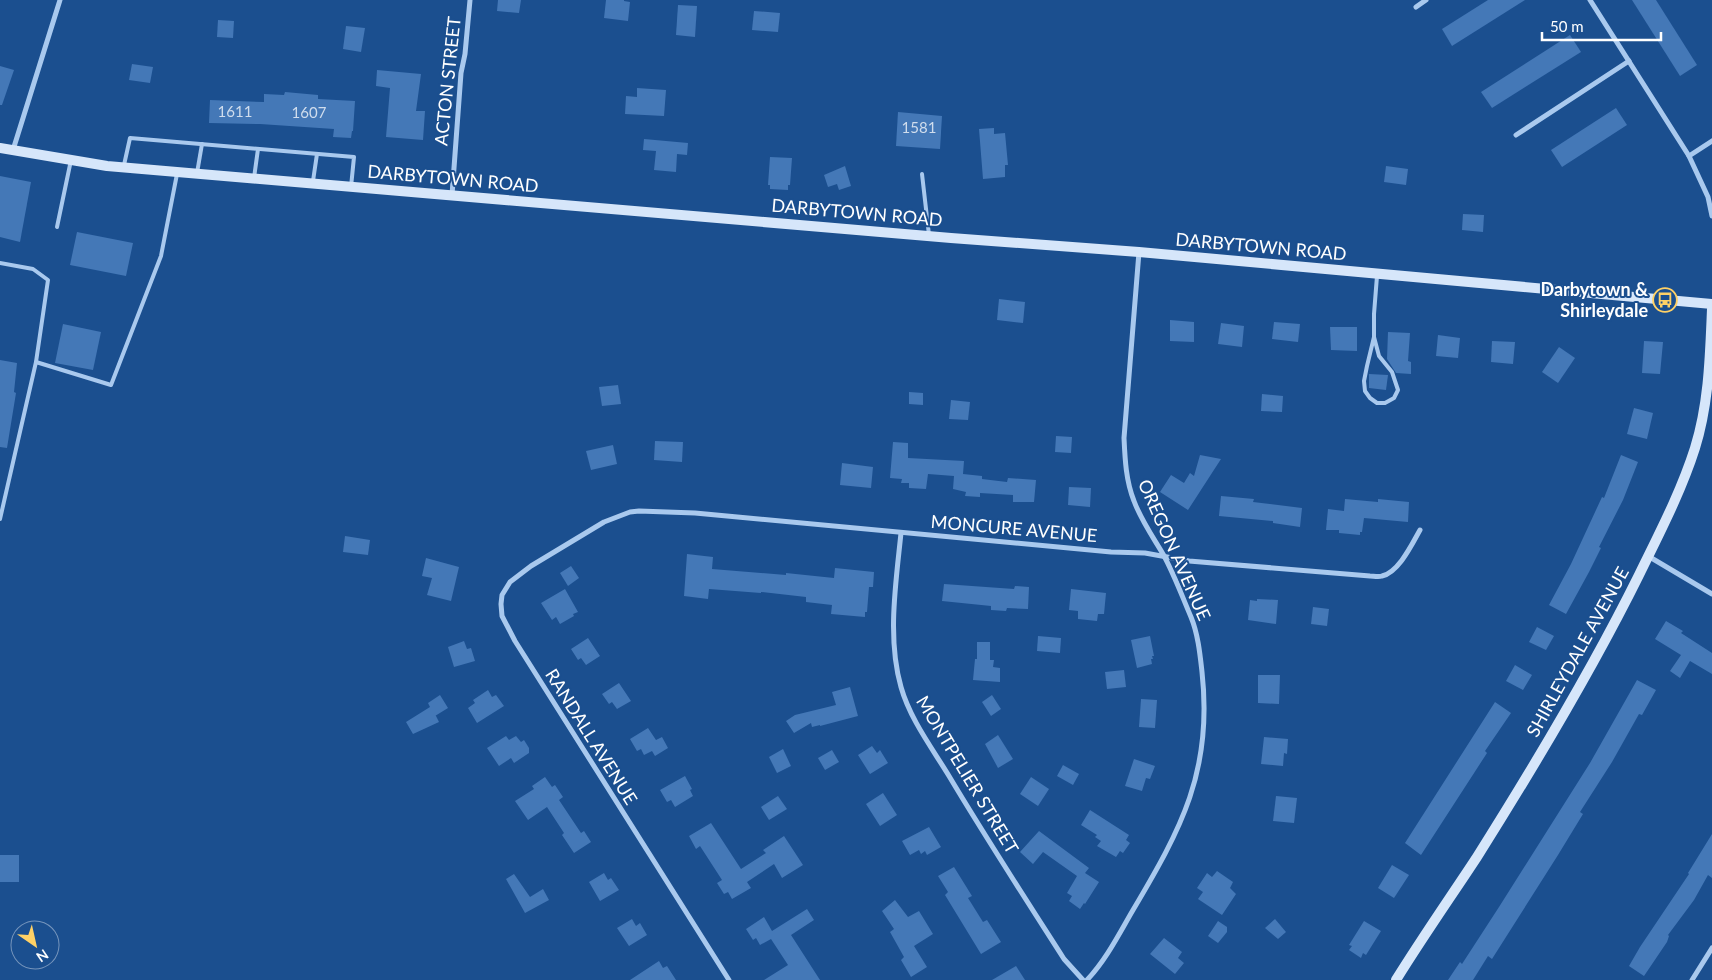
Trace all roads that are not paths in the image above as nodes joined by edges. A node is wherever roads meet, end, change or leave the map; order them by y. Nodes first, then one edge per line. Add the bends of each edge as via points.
1 (60, 0) edge
2 (470, 0) edge
3 (1426, 0) edge
4 (1590, 0) edge
5 (1416, 7) dead end
6 (1629, 61) junction
7 (1516, 135) dead end
8 (1712, 142) edge
9 (202, 144) junction
10 (0, 148) edge
11 (258, 149) junction
12 (12, 151) junction
13 (317, 154) junction
14 (1689, 156) junction
15 (71, 160) junction
16 (124, 167) junction
17 (177, 172) junction
18 (197, 173) junction
19 (922, 174) dead end
20 (254, 178) junction
21 (312, 183) junction
22 (351, 187) junction
23 (452, 195) junction
24 (1712, 216) edge
25 (57, 227) dead end
26 (930, 236) junction
27 (1139, 252) junction
28 (0, 263) edge
29 (1378, 274) junction
30 (1712, 304) edge
31 (1712, 309) edge
32 (1374, 337) junction
33 (36, 362) junction
34 (0, 518) edge
35 (1420, 530) dead end
36 (587, 531) joint
37 (901, 532) junction
38 (1164, 556) junction
39 (1648, 556) junction
40 (1712, 594) edge
41 (1712, 948) edge
42 (729, 980) edge
43 (1083, 980) edge
44 (1087, 980) edge
45 (1396, 980) edge
46 (1692, 980) edge

1 - 12 street
2 - 23 street, ACTON STREET
3 - 5 street
4 - 6 street
6 - 7 street
6 - 14 street
8 - 14 street
9 - 11 lane
9 - 16 lane via 130,138
9 - 18 lane
10 - 12 main road, DARBYTOWN ROAD
11 - 13 lane
11 - 20 lane
12 - 15 main road, DARBYTOWN ROAD
13 - 21 lane
13 - 22 lane via 354,157
14 - 24 street via 1708,197
15 - 16 main road, DARBYTOWN ROAD
15 - 25 lane
16 - 17 main road, DARBYTOWN ROAD
17 - 18 main road, DARBYTOWN ROAD
17 - 33 lane via 161,256 112,385
18 - 20 main road, DARBYTOWN ROAD
19 - 26 lane
20 - 21 main road, DARBYTOWN ROAD
21 - 22 main road, DARBYTOWN ROAD
22 - 23 main road, DARBYTOWN ROAD
23 - 26 main road, DARBYTOWN ROAD
26 - 27 main road, DARBYTOWN ROAD
27 - 29 main road, DARBYTOWN ROAD
27 - 38 street, OREGON AVENUE via 1124,428 1125,463 1134,500
28 - 33 lane via 33,269 48,280
29 - 30 main road, DARBYTOWN ROAD
29 - 32 lane
31 - 39 main road, SHIRLEYDALE AVENUE via 1706,398 1696,447 1682,486
32 - 32 lane via 1366,366 1365,391 1377,403 1385,403 1394,398 1398,390
33 - 34 lane
35 - 38 street, MONCURE AVENUE via 1393,570 1382,576 1199,562
36 - 37 street, MONCURE AVENUE via 639,511
36 - 42 street, RANDALL AVENUE via 510,582 502,595 502,616 566,725
37 - 38 street, MONCURE AVENUE
37 - 43 street, MONTPELIER STREET via 894,626 896,664 909,710 1064,959
38 - 44 street, OREGON AVENUE via 1192,619 1201,662 1204,731 1198,770 1177,833 1104,958
39 - 40 street
39 - 45 main road, SHIRLEYDALE AVENUE via 1568,708
41 - 46 street

